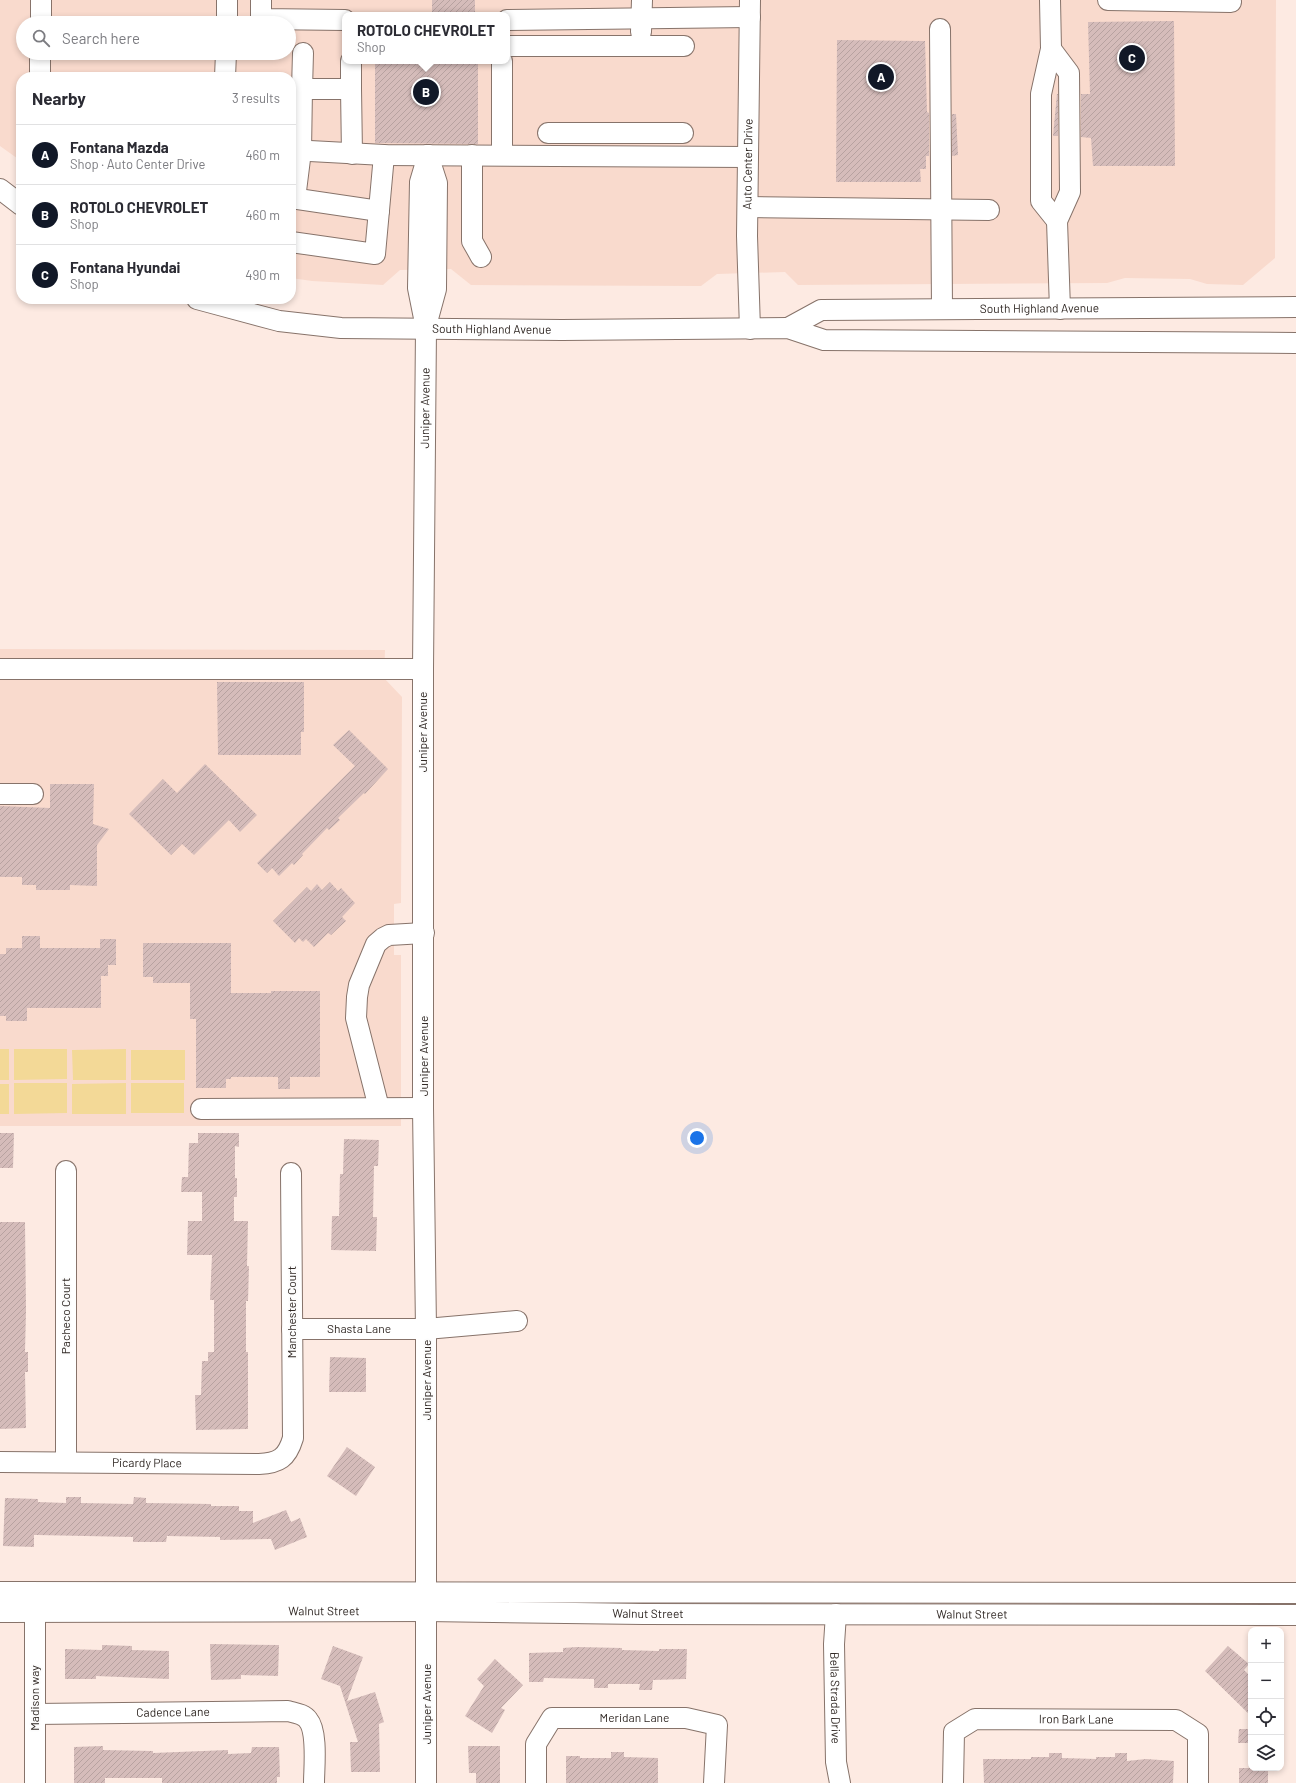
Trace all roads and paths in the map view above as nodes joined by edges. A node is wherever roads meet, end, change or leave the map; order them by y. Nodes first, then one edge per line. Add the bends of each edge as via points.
1 (41, 0) edge
2 (227, 0) edge
3 (261, 0) edge
4 (1050, 0) edge
5 (1108, 0) edge
6 (1231, 2) dead end
7 (642, 9) edge
8 (750, 9) edge
9 (41, 16) edge
10 (227, 16) edge
11 (261, 16) edge
12 (296, 19) edge
13 (342, 20) edge
14 (510, 20) edge
15 (940, 29) dead end
16 (510, 46) edge
17 (640, 46) junction
18 (684, 46) dead end
19 (1051, 49) junction
20 (303, 53) dead end
21 (40, 60) edge
22 (226, 60) edge
23 (351, 64) edge
24 (502, 64) edge
25 (40, 72) edge
26 (226, 72) edge
27 (297, 89) edge
28 (351, 89) junction
29 (548, 133) dead end
30 (683, 133) dead end
31 (597, 134) junction
32 (296, 151) edge
33 (352, 154) junction
34 (428, 155) junction
35 (384, 156) junction
36 (472, 156) junction
37 (502, 156) junction
38 (597, 156) junction
39 (748, 156) junction
40 (0, 189) edge
41 (296, 198) edge
42 (16, 201) edge
43 (748, 208) junction
44 (942, 210) junction
45 (989, 210) dead end
46 (379, 211) junction
47 (1056, 221) junction
48 (296, 243) edge
49 (481, 257) dead end
50 (216, 304) edge
51 (1060, 308) junction
52 (1296, 308) edge
53 (942, 309) junction
54 (426, 328) junction
55 (788, 328) junction
56 (750, 329) junction
57 (1296, 343) edge
58 (0, 669) edge
59 (423, 669) junction
60 (0, 794) edge
61 (33, 794) dead end
62 (424, 933) junction
63 (370, 1108) junction
64 (423, 1108) junction
65 (200, 1109) dead end
66 (66, 1171) dead end
67 (291, 1173) dead end
68 (517, 1320) dead end
69 (292, 1329) junction
70 (426, 1329) junction
71 (289, 1450) joint
72 (0, 1462) edge
73 (66, 1462) junction
74 (0, 1592) edge
75 (1296, 1592) edge
76 (427, 1601) junction
77 (0, 1612) edge
78 (35, 1612) junction
79 (836, 1614) junction
80 (1296, 1615) edge
81 (35, 1714) junction
82 (35, 1783) edge
83 (314, 1783) edge
84 (426, 1783) edge
85 (536, 1783) edge
86 (714, 1783) edge
87 (840, 1783) edge
88 (953, 1783) edge
89 (1198, 1783) edge

1 - 9 street
2 - 10 street
3 - 11 street
4 - 19 street
5 - 6 street
7 - 8 street
7 - 14 street
7 - 17 street
8 - 39 street, Auto Center Drive
12 - 13 street
15 - 44 street
16 - 17 street
17 - 18 street
19 - 47 street via 1041,94 1041,201
19 - 47 street via 1068,73 1070,192
20 - 27 street
21 - 25 street
22 - 26 street
23 - 28 street
24 - 37 street
27 - 28 street
27 - 32 street
28 - 33 street
29 - 31 street
30 - 31 street
31 - 38 street
32 - 33 street
33 - 35 street
34 - 35 street
34 - 36 street
34 - 54 street, Juniper Avenue via 420,182 418,288
35 - 46 street
36 - 37 street
36 - 49 street via 472,241
37 - 38 street
38 - 39 street
39 - 43 street, Auto Center Drive
40 - 42 street
41 - 46 street
43 - 44 street
43 - 56 street, Auto Center Drive
44 - 45 street
44 - 53 street
46 - 48 street via 375,254
47 - 51 street
50 - 54 street, South Highland Avenue via 279,321 341,328
51 - 52 street, South Highland Avenue
51 - 53 street, South Highland Avenue
53 - 55 street, South Highland Avenue via 821,310
54 - 56 street, South Highland Avenue
54 - 59 street, Juniper Avenue
55 - 56 street, South Highland Avenue
55 - 57 street, South Highland Avenue via 824,340
58 - 59 street
59 - 62 street, Juniper Avenue
60 - 61 street
62 - 63 street via 389,935 383,938 376,944 360,985 356,1018
62 - 64 street, Juniper Avenue
63 - 64 street
63 - 65 street
64 - 70 street, Juniper Avenue
66 - 73 street, Pacheco Court
67 - 69 street, Manchester Court
68 - 70 street, Shasta Lane
69 - 70 street, Shasta Lane
69 - 71 street, Manchester Court via 293,1438
70 - 76 street, Juniper Avenue
71 - 73 street, Picardy Place via 281,1459 270,1463
72 - 73 street, Picardy Place
74 - 76 street, Walnut Street
75 - 76 street, Walnut Street
76 - 78 street, Walnut Street
76 - 79 street, Walnut Street via 643,1614
76 - 84 street, Juniper Avenue
77 - 78 street, Walnut Street
78 - 81 street, Madison way
79 - 80 street, Walnut Street
79 - 87 street, Bella Strada Drive via 836,1762
81 - 82 street, Madison way
81 - 83 street, Cadence Lane via 288,1711 299,1713 308,1720 313,1732
85 - 86 street, Meridan Lane via 536,1744 552,1718 686,1718 717,1725
88 - 89 street, Iron Bark Lane via 954,1732 975,1719 1176,1720 1198,1734

